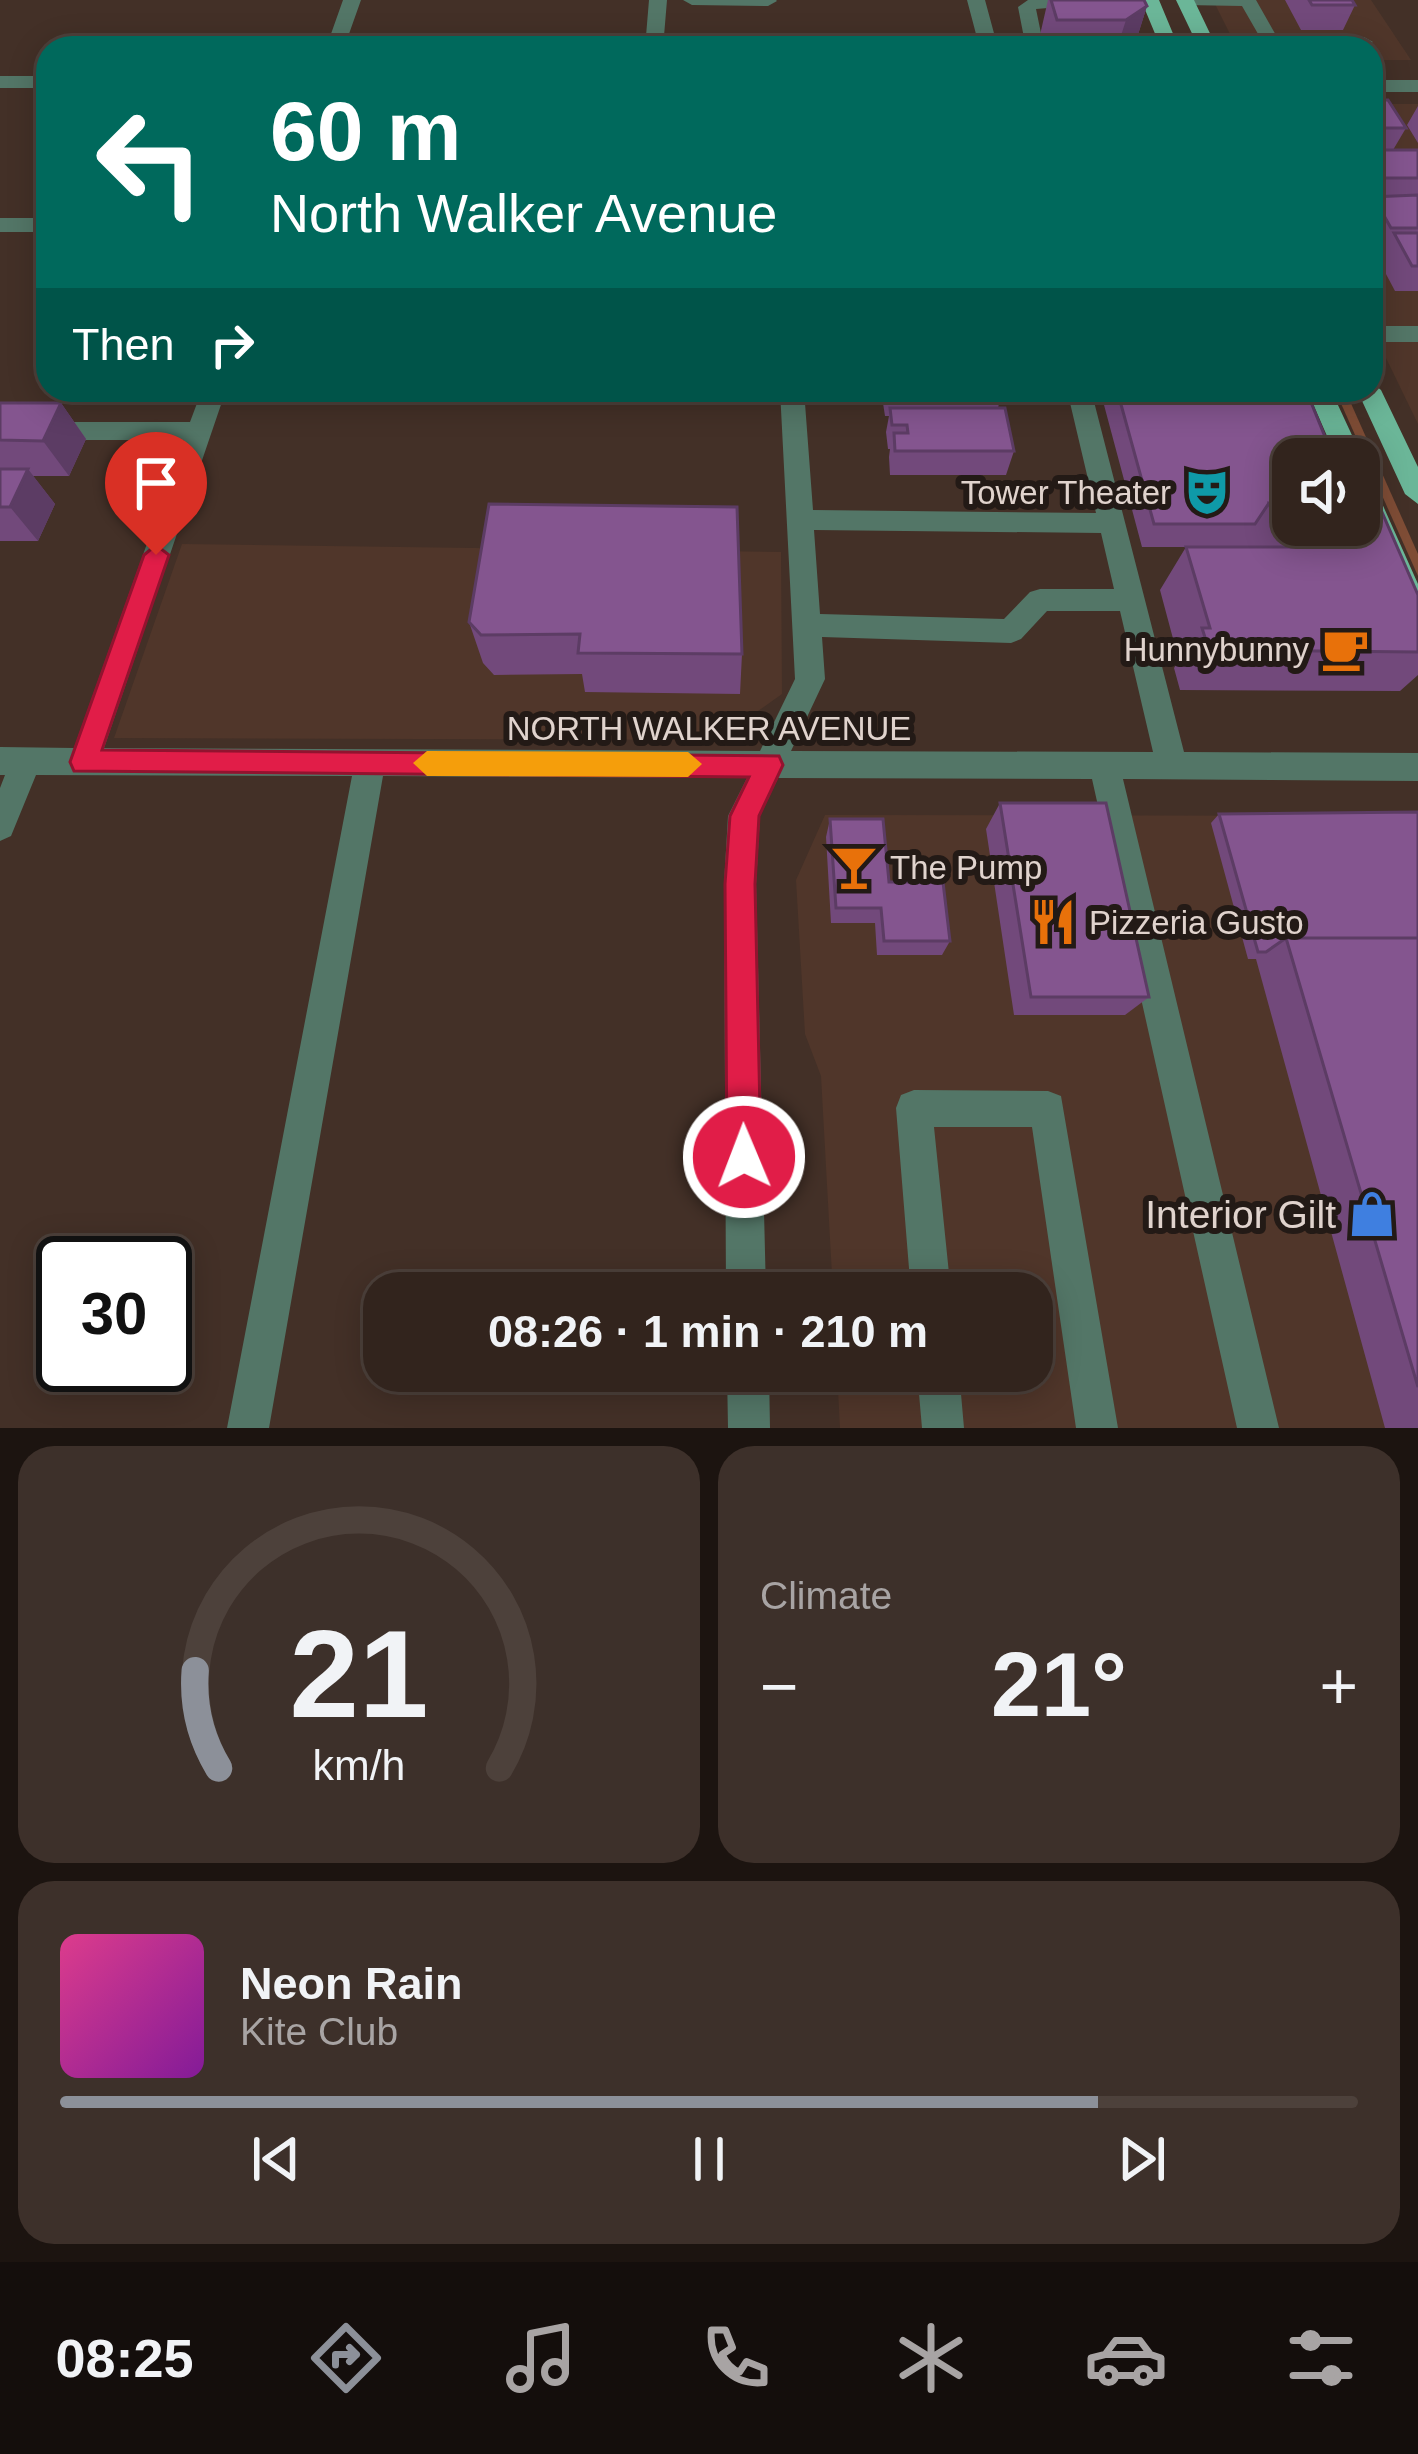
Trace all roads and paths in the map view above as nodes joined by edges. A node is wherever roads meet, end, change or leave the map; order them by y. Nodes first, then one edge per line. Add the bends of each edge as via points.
1 (352, 0) edge
2 (658, 0) edge
3 (692, 0) edge
4 (768, 0) edge
5 (976, 0) edge
6 (1150, 0) edge
7 (1185, 0) edge
8 (1107, 1) edge
9 (1129, 1) edge
10 (1347, 15) edge
11 (339, 36) edge
12 (655, 36) edge
13 (771, 36) edge
14 (986, 36) edge
15 (1033, 36) edge
16 (1165, 36) edge
17 (1202, 36) edge
18 (1267, 36) edge
19 (1360, 36) edge
20 (1383, 81) edge
21 (0, 82) edge
22 (36, 82) edge
23 (1418, 86) edge
24 (0, 224) edge
25 (36, 225) edge
26 (1383, 334) edge
27 (1418, 334) edge
28 (210, 402) edge
29 (794, 402) edge
30 (1082, 402) edge
31 (1324, 402) edge
32 (1375, 402) edge
33 (0, 431) edge
34 (200, 431) junction
35 (1340, 438) edge
36 (1418, 494) edge
37 (800, 520) junction
38 (1112, 523) junction
39 (1380, 529) edge
40 (1131, 599) junction
41 (1418, 615) edge
42 (807, 625) junction
43 (13, 762) edge
44 (84, 762) junction
45 (370, 763) junction
46 (769, 765) junction
47 (1104, 766) junction
48 (1172, 766) junction
49 (1418, 767) edge
50 (0, 826) edge
51 (746, 1272) edge
52 (929, 1272) edge
53 (748, 1392) edge
54 (940, 1392) edge
55 (248, 1428) edge
56 (748, 1428) edge
57 (943, 1428) edge
58 (1097, 1428) edge
59 (1258, 1428) edge

1 - 11 street
2 - 12 street
3 - 4 street
4 - 13 street
5 - 14 street
6 - 9 street
6 - 16 main road
7 - 17 main road
7 - 18 street via 1248,1
8 - 15 street via 1033,3
10 - 19 street
20 - 23 street
21 - 22 street
24 - 25 street
26 - 27 street
28 - 34 street
29 - 37 street
30 - 38 street
31 - 35 main road
32 - 36 main road
33 - 34 street
34 - 44 street
37 - 38 street
37 - 42 street
38 - 40 street
39 - 41 main road
40 - 42 street via 1040,599 1011,631
40 - 48 street
42 - 46 street via 810,679
43 - 44 street, NORTH WALKER AVENUE
43 - 50 street
44 - 45 street, NORTH WALKER AVENUE
45 - 46 street, NORTH WALKER AVENUE
45 - 55 street
46 - 47 street, NORTH WALKER AVENUE
46 - 51 street via 744,816 740,884
47 - 48 street, NORTH WALKER AVENUE
47 - 59 street
48 - 49 street, NORTH WALKER AVENUE
52 - 58 street via 914,1108 1048,1109
53 - 56 street
54 - 57 street

